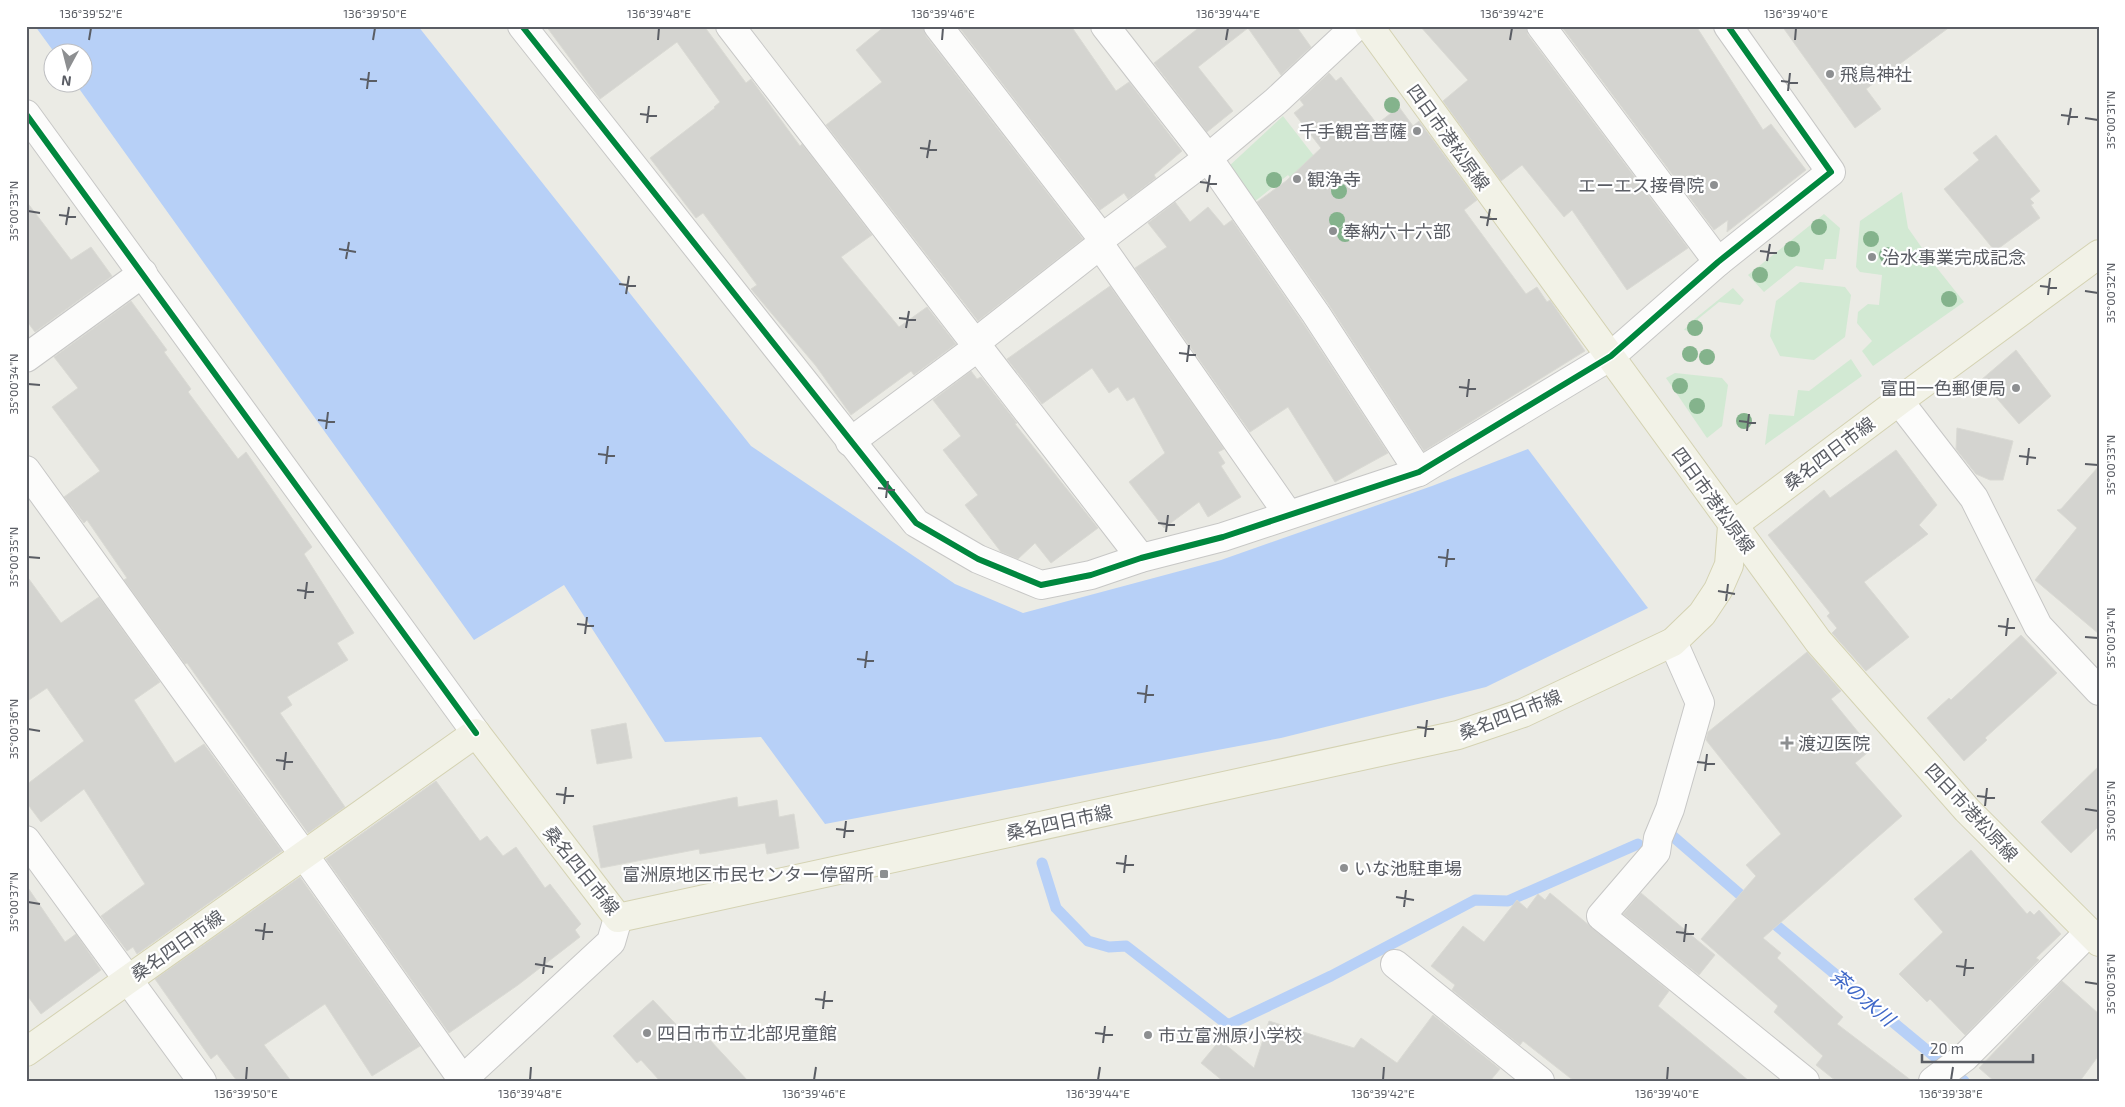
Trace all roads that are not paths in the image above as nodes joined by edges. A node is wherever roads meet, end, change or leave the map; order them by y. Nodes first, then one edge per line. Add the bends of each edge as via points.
1 (522, 26) edge
2 (730, 26) edge
3 (938, 26) edge
4 (1105, 26) edge
5 (1353, 26) edge
6 (1369, 26) edge
7 (1541, 26) edge
8 (1728, 26) edge
9 (26, 114) edge
10 (1208, 158) junction
11 (1101, 242) junction
12 (2099, 254) edge
13 (1718, 262) junction
14 (143, 273) junction
15 (977, 345) junction
16 (26, 358) edge
17 (1614, 361) junction
18 (1899, 401) junction
19 (850, 442) junction
20 (26, 470) edge
21 (1419, 472) junction
22 (1288, 514) junction
23 (1725, 517) junction
24 (1141, 558) junction
25 (1673, 642) junction
26 (2099, 691) edge
27 (476, 734) junction
28 (26, 840) edge
29 (304, 855) junction
30 (618, 918) junction
31 (2094, 937) edge
32 (1395, 964) dead end
33 (128, 979) junction
34 (26, 1052) edge
35 (461, 1080) edge
36 (1934, 1080) edge
37 (202, 1081) edge
38 (1540, 1081) edge
39 (1805, 1081) edge

1 - 19 street
2 - 15 street
3 - 11 street
4 - 10 street
5 - 10 street via 1276,101
6 - 17 main road, 四日市港松原線
7 - 13 street
8 - 13 street via 1831,172
9 - 14 street
10 - 11 street
10 - 21 street via 1316,314
11 - 15 street
11 - 22 street
12 - 18 main road, 桑名四日市線
13 - 17 street
14 - 16 street
14 - 27 street
15 - 19 street
15 - 24 street
17 - 21 street
17 - 23 main road, 四日市港松原線
18 - 23 main road, 桑名四日市線
18 - 26 street via 1974,498 2038,626
19 - 24 street via 916,523 978,559 1032,581 1041,584 1092,575
20 - 29 street
21 - 22 street
22 - 24 street via 1223,537
23 - 25 main road, 桑名四日市線 via 1729,565 1702,614
23 - 31 main road, 四日市港松原線 via 1818,641 1967,810
25 - 30 main road, 桑名四日市線 via 1523,713 1458,735
25 - 39 street via 1700,703 1656,852 1601,916
27 - 29 main road, 桑名四日市線
27 - 30 main road, 桑名四日市線
28 - 33 street
29 - 33 main road, 桑名四日市線
29 - 35 street
30 - 35 street via 611,942
31 - 36 street via 1965,1057
32 - 38 street
33 - 34 main road, 桑名四日市線
33 - 37 street

